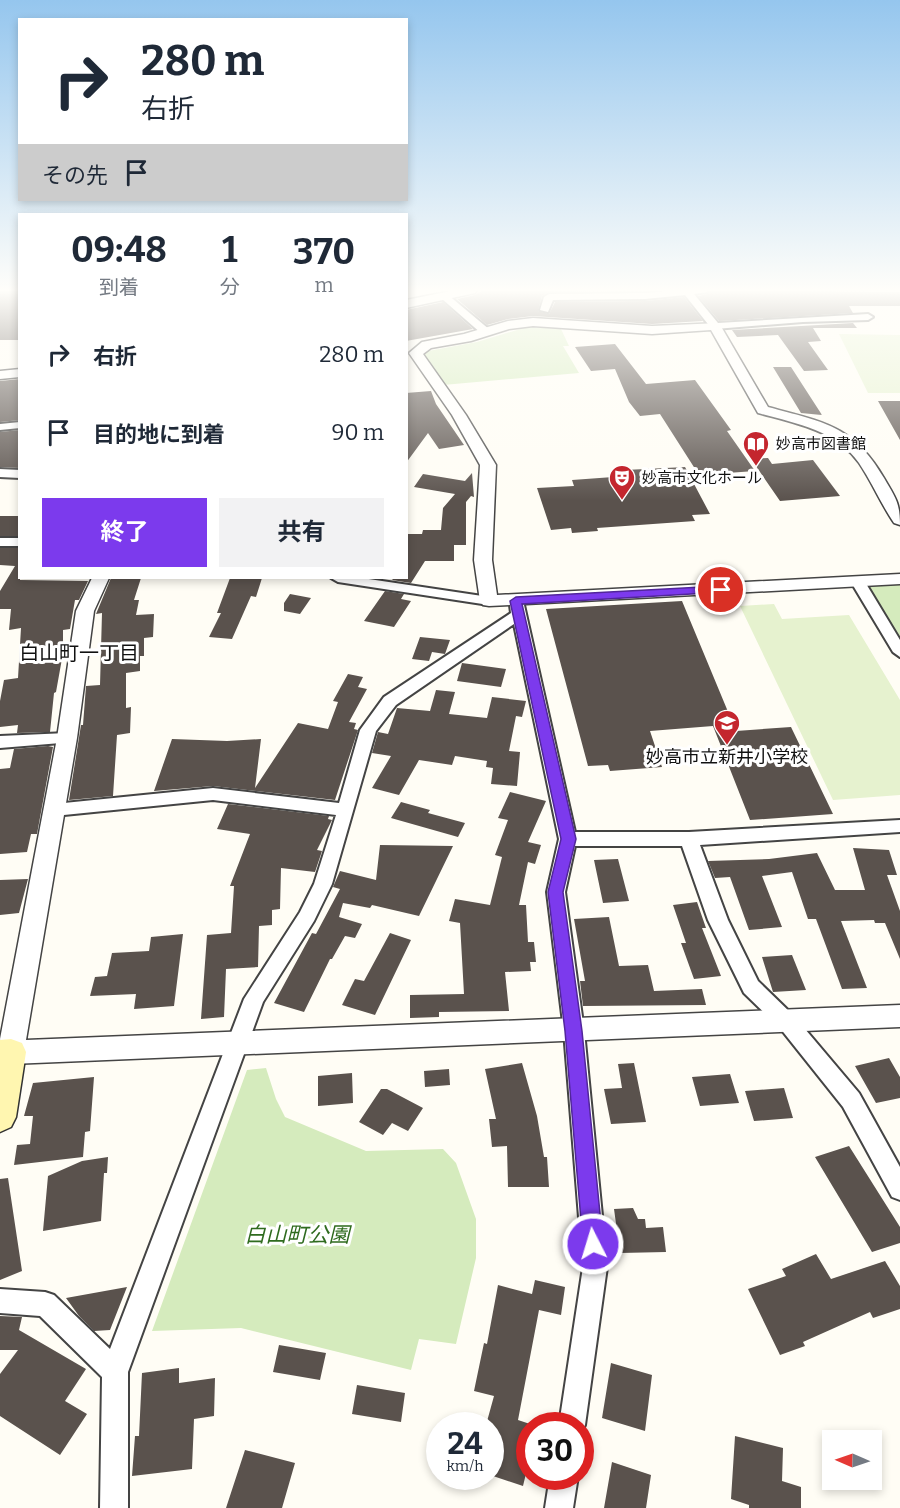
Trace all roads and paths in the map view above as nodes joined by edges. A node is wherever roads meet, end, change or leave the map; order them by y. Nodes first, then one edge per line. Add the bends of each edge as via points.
1 (420, 360) edge
2 (735, 360) edge
3 (423, 365) junction
4 (408, 368) edge
5 (18, 373) edge
6 (0, 375) edge
7 (18, 425) edge
8 (0, 427) edge
9 (0, 473) edge
10 (18, 474) edge
11 (900, 520) edge
12 (0, 542) edge
13 (18, 542) edge
14 (100, 579) edge
15 (346, 579) edge
16 (900, 579) edge
17 (858, 582) junction
18 (489, 601) junction
19 (517, 608) junction
20 (900, 652) edge
21 (67, 738) junction
22 (0, 742) edge
23 (54, 810) junction
24 (346, 810) junction
25 (900, 826) edge
26 (568, 839) junction
27 (689, 839) junction
28 (900, 1016) edge
29 (787, 1022) junction
30 (574, 1031) junction
31 (237, 1041) junction
32 (6, 1052) edge
33 (0, 1117) edge
34 (900, 1189) edge
35 (0, 1301) edge
36 (116, 1372) junction
37 (574, 1412) edge
38 (562, 1490) edge
39 (114, 1508) edge
40 (559, 1508) edge

1 - 3 street
2 - 11 street via 763,410 820,427 857,450
3 - 4 street
3 - 18 street via 488,465 483,560
5 - 6 street
7 - 8 street
9 - 10 street
12 - 13 street
14 - 21 street via 85,611
15 - 18 street
16 - 17 street
17 - 19 street
17 - 20 street
18 - 19 street
19 - 24 street via 390,701 368,730
19 - 26 street
21 - 22 street
21 - 23 street
23 - 24 street via 213,794
23 - 32 street
24 - 31 street via 323,884 308,916 254,999
25 - 27 street
26 - 27 street
26 - 30 street via 556,892
27 - 29 street via 718,920 751,987
28 - 29 street
29 - 30 street
29 - 34 street via 851,1100
30 - 31 street
30 - 37 street via 595,1267
31 - 32 street
31 - 36 street
32 - 33 main road
35 - 36 street via 45,1304
36 - 39 street
38 - 40 street

